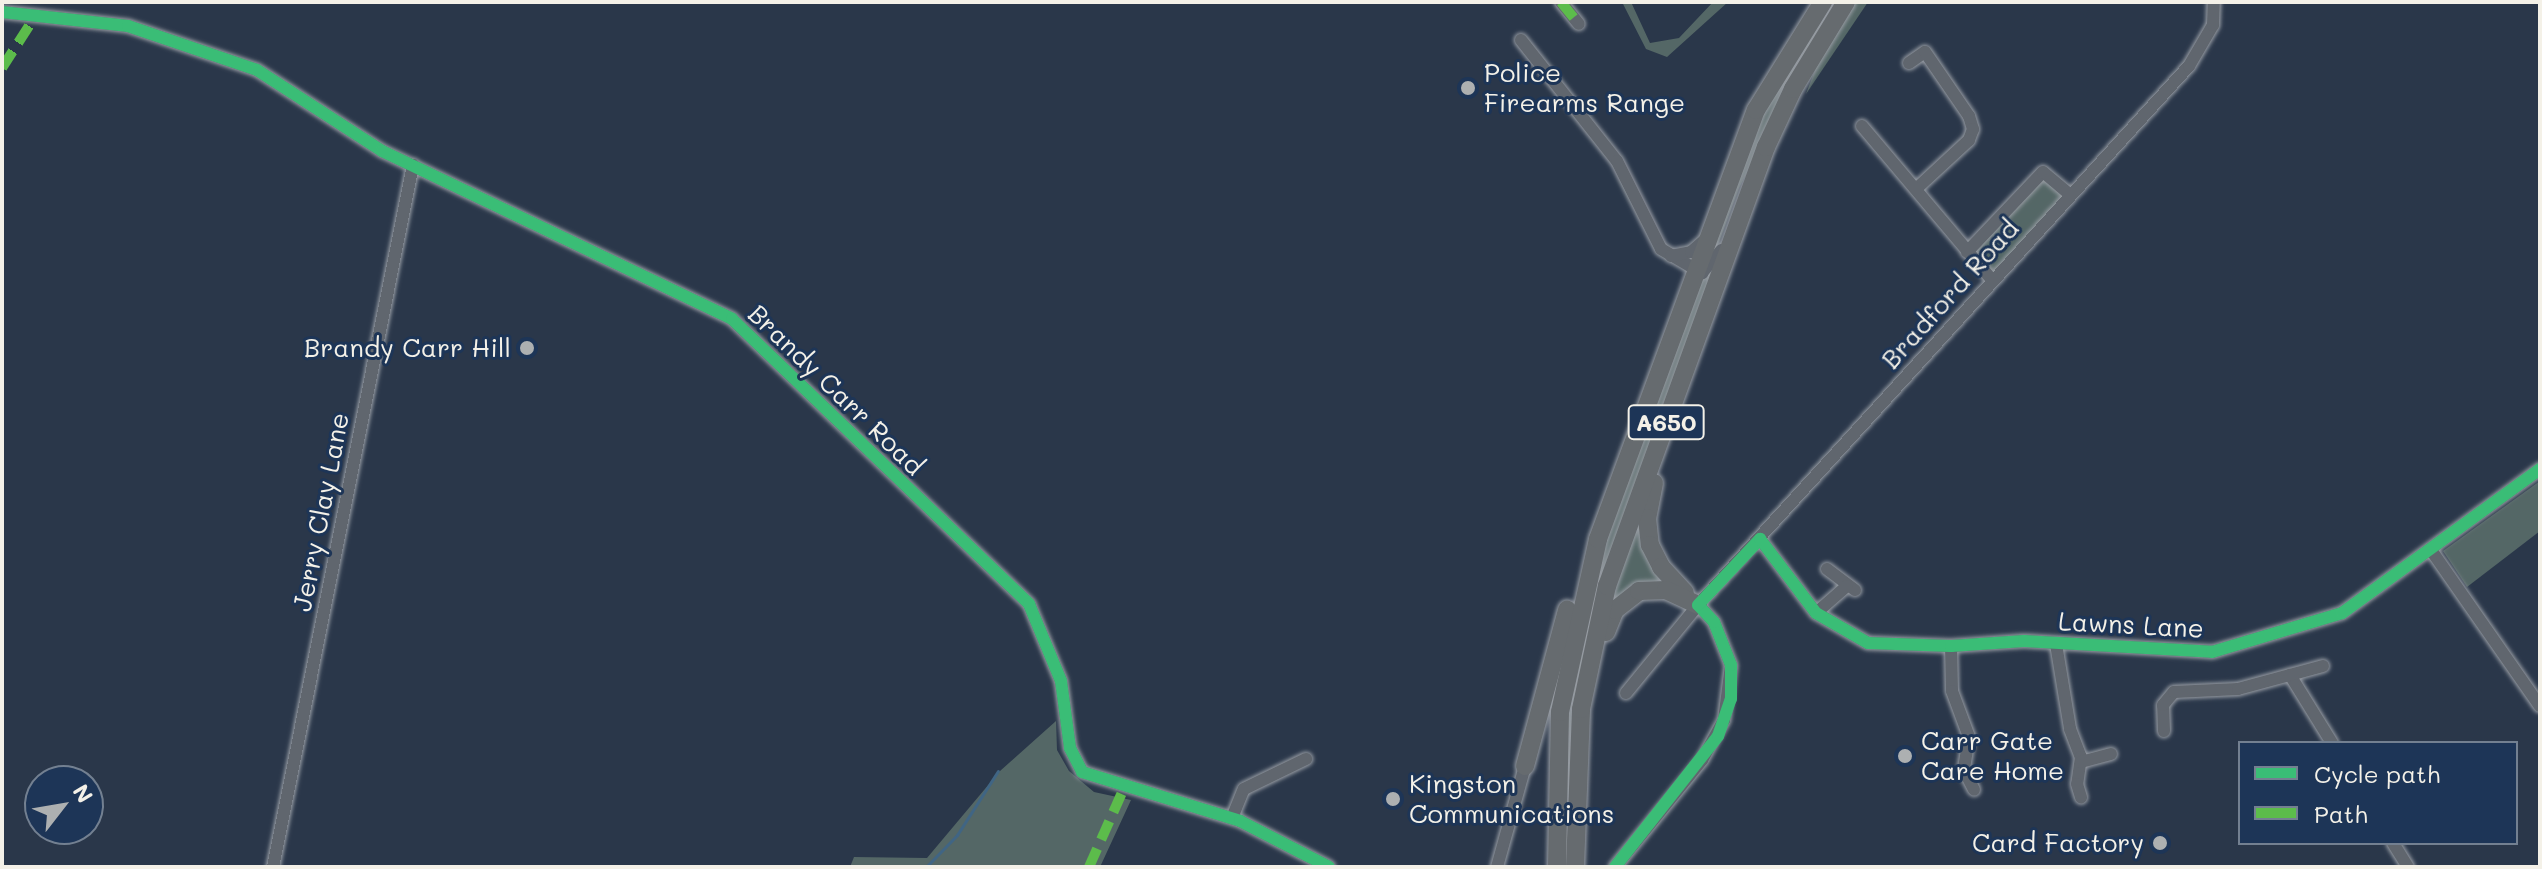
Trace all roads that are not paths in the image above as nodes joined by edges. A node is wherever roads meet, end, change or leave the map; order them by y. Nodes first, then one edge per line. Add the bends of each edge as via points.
1 (1561, 2) edge
2 (1823, 2) edge
3 (1846, 2) edge
4 (2214, 2) edge
5 (2, 12) edge
6 (1579, 24) dead end
7 (1521, 40) dead end
8 (1909, 63) dead end
9 (1862, 126) dead end
10 (413, 165) junction
11 (1753, 182) junction
12 (1916, 189) junction
13 (2069, 194) junction
14 (1707, 239) junction
15 (1967, 252) junction
16 (1671, 256) junction
17 (1695, 270) junction
18 (1992, 280) junction
19 (1662, 433) junction
20 (2540, 469) edge
21 (1598, 539) junction
22 (1760, 539) junction
23 (2431, 550) junction
24 (1827, 569) dead end
25 (1698, 605) junction
26 (1816, 613) junction
27 (2056, 644) junction
28 (1951, 646) junction
29 (2323, 666) dead end
30 (2290, 675) junction
31 (1626, 693) dead end
32 (2540, 706) edge
33 (2164, 731) dead end
34 (2331, 741) edge
35 (2111, 754) dead end
36 (1306, 759) dead end
37 (2081, 762) junction
38 (1525, 766) joint
39 (1974, 790) dead end
40 (2081, 797) dead end
41 (1232, 818) junction
42 (1573, 836) junction
43 (2394, 845) edge
44 (273, 867) edge
45 (1329, 867) edge
46 (1497, 867) edge
47 (1557, 867) edge
48 (1575, 867) edge
49 (1615, 867) edge
50 (2408, 867) edge

1 - 6 street
2 - 14 highway, A650 via 1756,110
3 - 11 highway, A650 via 1793,89
4 - 13 street, Bradford Road via 2213,25 2189,66
5 - 10 street, Brandy Carr Road via 128,26 243,64
7 - 16 street via 1617,161 1656,244
8 - 12 street via 1925,52 1973,129 1969,140
9 - 12 street
10 - 41 street, Brandy Carr Road via 732,319 1029,604 1061,681 1070,748 1082,772
10 - 44 street, Jerry Clay Lane
11 - 17 street via 1737,204 1718,256 1702,273
11 - 19 highway, A650
12 - 15 street
13 - 15 street via 2043,172
13 - 18 street, Bradford Road
14 - 16 street via 1691,252
14 - 17 highway, A650
15 - 18 street
16 - 17 street
17 - 21 highway, A650
18 - 22 street, Bradford Road
19 - 25 highway via 1648,533 1661,567
19 - 42 highway, A650 via 1620,546 1595,635 1581,709
20 - 23 street, Lawns Lane
21 - 38 highway via 1573,589
21 - 47 highway, A650 via 1560,712
22 - 25 street, Bradford Road
22 - 26 street, Lawns Lane
23 - 27 street, Lawns Lane via 2342,613 2212,652
23 - 32 street
24 - 26 street via 1851,588
25 - 31 street, Bradford Road
25 - 42 highway via 1666,590 1648,589 1622,602 1610,619 1594,682
25 - 49 street via 1714,622 1731,665 1724,720 1702,760
26 - 28 street, Lawns Lane via 1847,636 1868,643
27 - 28 street, Lawns Lane via 1996,640
27 - 37 street
28 - 39 street via 1953,700 1969,737 1959,771
29 - 30 street
30 - 33 street via 2238,689 2174,692 2163,705
30 - 34 street
35 - 37 street
36 - 41 street via 1244,789
37 - 40 street
38 - 46 street
41 - 45 street, Brandy Carr Road
42 - 48 highway, A650
43 - 50 street

